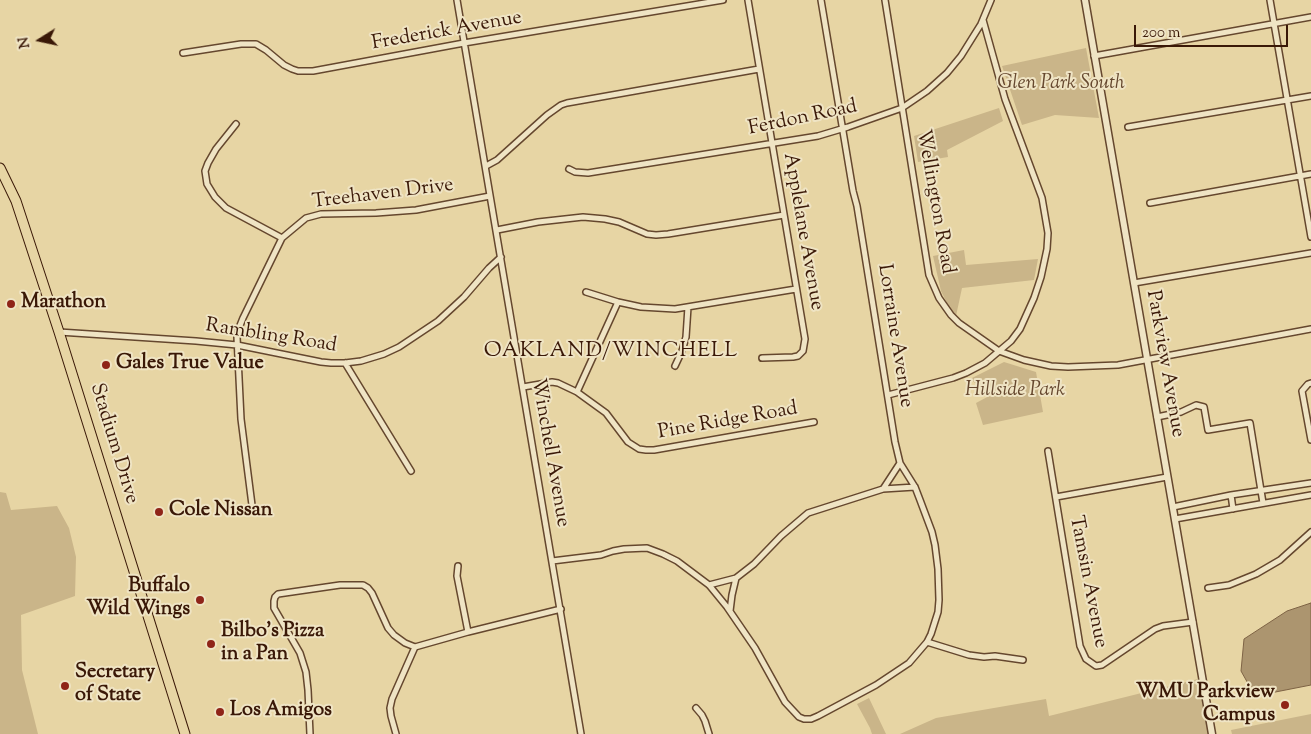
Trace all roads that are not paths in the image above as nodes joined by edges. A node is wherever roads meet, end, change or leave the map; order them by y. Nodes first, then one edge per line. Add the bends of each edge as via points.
1 (457, 0) edge
2 (723, 0) edge
3 (748, 0) edge
4 (821, 0) edge
5 (884, 0) edge
6 (991, 0) edge
7 (1085, 0) edge
8 (1270, 0) edge
9 (1311, 17) edge
10 (983, 20) junction
11 (1274, 24) junction
12 (464, 43) junction
13 (183, 53) dead end
14 (1094, 56) junction
15 (759, 69) junction
16 (1311, 96) edge
17 (1287, 101) junction
18 (902, 108) junction
19 (236, 124) dead end
20 (1128, 127) dead end
21 (843, 129) junction
22 (772, 143) junction
23 (486, 166) junction
24 (0, 168) edge
25 (569, 169) dead end
26 (1311, 174) edge
27 (1300, 176) junction
28 (490, 196) junction
29 (1150, 202) dead end
30 (784, 215) junction
31 (496, 230) junction
32 (1311, 237) edge
33 (282, 238) junction
34 (1311, 253) edge
35 (501, 257) junction
36 (1134, 283) junction
37 (796, 289) junction
38 (586, 292) dead end
39 (618, 302) junction
40 (688, 307) junction
41 (1311, 329) edge
42 (59, 332) junction
43 (237, 345) junction
44 (1000, 351) junction
45 (762, 358) dead end
46 (1146, 360) junction
47 (345, 363) junction
48 (675, 366) dead end
49 (1311, 383) edge
50 (523, 387) junction
51 (577, 392) junction
52 (888, 395) junction
53 (1157, 418) junction
54 (814, 422) dead end
55 (1311, 440) edge
56 (1048, 451) dead end
57 (900, 463) junction
58 (411, 471) dead end
59 (1167, 477) junction
60 (1311, 483) edge
61 (915, 488) junction
62 (883, 489) junction
63 (1261, 490) junction
64 (1231, 495) junction
65 (1311, 495) edge
66 (1056, 497) junction
67 (1263, 503) junction
68 (252, 505) dead end
69 (1173, 506) junction
70 (1233, 509) junction
71 (1175, 519) junction
72 (1311, 532) edge
73 (552, 560) junction
74 (458, 566) dead end
75 (736, 578) junction
76 (709, 585) junction
77 (1208, 588) dead end
78 (561, 609) junction
79 (730, 611) junction
80 (1193, 622) junction
81 (468, 632) junction
82 (927, 642) junction
83 (415, 646) junction
84 (1023, 660) dead end
85 (696, 708) dead end
86 (185, 734) edge
87 (310, 734) edge
88 (396, 734) edge
89 (581, 734) edge
90 (709, 734) edge
91 (1212, 734) edge

1 - 12 street, Winchell Avenue
2 - 12 street, Frederick Avenue
3 - 15 street, Applelane Avenue
4 - 21 street, Lorraine Avenue
5 - 18 street, Wellington Road
6 - 10 street, Ferdon Road
7 - 14 street, Parkview Avenue
8 - 11 street
9 - 11 street
10 - 18 street, Ferdon Road via 947,73
10 - 44 street via 1005,99 1040,192 1048,233 1042,277 1034,298 1020,329
11 - 14 street
11 - 17 street
12 - 13 street, Frederick Avenue via 305,72 284,65 256,44
12 - 23 street, Winchell Avenue
14 - 36 street, Parkview Avenue
15 - 22 street, Applelane Avenue
15 - 23 street via 567,103 547,115
16 - 17 street
17 - 20 street
17 - 27 street
18 - 21 street, Ferdon Road
18 - 44 street, Wellington Road via 926,260 934,287 959,323
19 - 33 street via 208,163 206,184 226,208
21 - 22 street, Ferdon Road
21 - 52 street, Lorraine Avenue
22 - 25 street, Ferdon Road via 588,173
22 - 30 street, Applelane Avenue
23 - 28 street, Winchell Avenue
24 - 42 main road, Stadium Drive via 16,201
26 - 27 street
27 - 29 street
27 - 32 street
28 - 31 street, Winchell Avenue
28 - 33 street, Treehaven Drive via 416,210 321,214 306,218
30 - 31 street via 668,234 647,234 619,222 583,218
30 - 37 street, Applelane Avenue
31 - 35 street, Winchell Avenue
33 - 43 street, Treehaven Drive via 243,318
34 - 36 street
35 - 47 street, Rambling Road via 438,321 384,354
35 - 50 street, Winchell Avenue
36 - 46 street, Parkview Avenue
37 - 40 street
37 - 45 street, Applelane Avenue via 805,339 802,351 793,357
38 - 39 street
39 - 40 street via 665,309
39 - 51 street
40 - 48 street via 686,336
41 - 46 street, Wellington Road
42 - 43 street, Rambling Road
42 - 86 main road, Stadium Drive
43 - 47 street, Rambling Road via 321,362
43 - 68 street, Treehaven Drive via 241,419
44 - 46 street, Wellington Road via 1024,360 1060,367 1104,366
44 - 52 street via 966,373
46 - 53 street, Parkview Avenue
47 - 58 street
49 - 55 street via 1302,391
50 - 51 street, Pine Ridge Road via 552,382
50 - 73 street, Winchell Avenue
51 - 54 street, Pine Ridge Road via 606,413 628,442 646,450
52 - 57 street, Lorraine Avenue
53 - 59 street, Parkview Avenue
53 - 63 street via 1196,405 1204,407 1208,430 1250,423
56 - 66 street, Tamsin Avenue
57 - 61 street, Lorraine Avenue
57 - 62 street
59 - 66 street
59 - 69 street, Parkview Avenue
60 - 63 street
61 - 62 street
61 - 82 street, Lorraine Avenue via 932,532 938,569 938,612
62 - 75 street via 808,513
63 - 64 street
63 - 67 street
64 - 69 street
64 - 70 street
65 - 67 street
66 - 80 street, Tamsin Avenue via 1080,646 1089,662 1102,665 1148,632 1163,626
67 - 70 street
69 - 71 street, Parkview Avenue
70 - 71 street
71 - 80 street, Parkview Avenue
72 - 77 street via 1280,560 1256,574 1229,585
73 - 76 street via 647,548 677,560
73 - 78 street, Winchell Avenue
74 - 81 street
75 - 76 street
75 - 79 street
76 - 79 street
78 - 81 street
78 - 89 street, Winchell Avenue
79 - 82 street, Lorraine Avenue via 785,702 804,719 818,716 876,685 909,663
80 - 91 street, Parkview Avenue
81 - 83 street
82 - 84 street via 969,655
83 - 87 street via 405,643 388,628 372,593 363,585 340,585 281,593 274,597 276,613 303,662
83 - 88 street via 390,708
85 - 90 street

